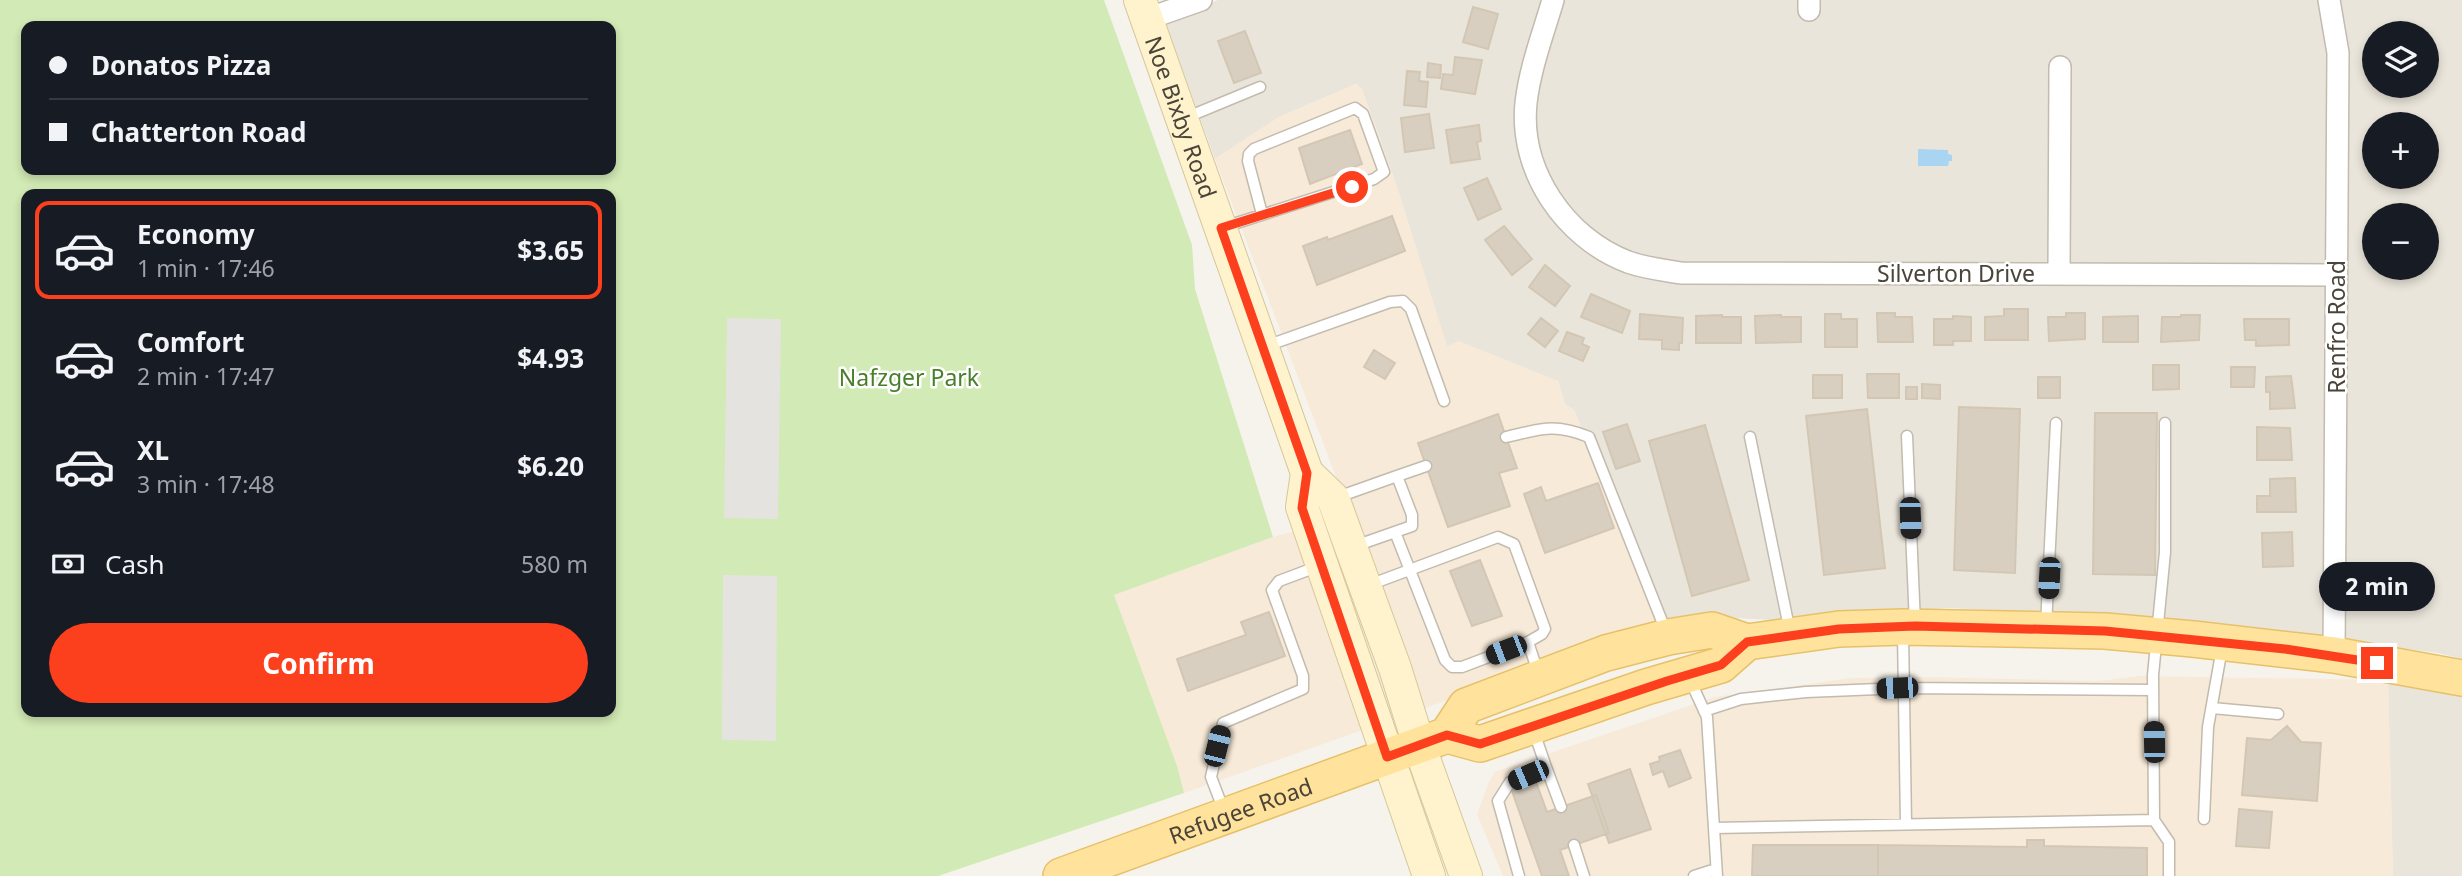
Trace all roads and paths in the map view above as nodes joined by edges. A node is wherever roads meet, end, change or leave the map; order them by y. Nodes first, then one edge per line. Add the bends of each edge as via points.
1 (1200, 0) edge
2 (1553, 0) edge
3 (2329, 0) edge
4 (1143, 10) edge
5 (2060, 67) dead end
6 (1260, 87) dead end
7 (1182, 119) junction
8 (1262, 214) junction
9 (1221, 228) junction
10 (2059, 274) junction
11 (2336, 275) junction
12 (1263, 346) junction
13 (1444, 401) dead end
14 (2056, 423) dead end
15 (2165, 423) dead end
16 (1907, 436) dead end
17 (1506, 437) dead end
18 (1750, 437) dead end
19 (1426, 466) dead end
20 (1307, 473) junction
21 (1397, 476) junction
22 (1333, 498) junction
23 (1395, 532) junction
24 (1352, 547) junction
25 (1322, 566) junction
26 (1410, 569) junction
27 (1366, 586) junction
28 (1909, 627) junction
29 (2046, 629) junction
30 (1791, 635) junction
31 (2158, 635) junction
32 (1668, 637) junction
33 (1528, 642) junction
34 (1747, 642) junction
35 (2223, 642) junction
36 (2334, 655) junction
37 (1688, 674) junction
38 (1540, 678) junction
39 (2462, 678) edge
40 (1903, 688) junction
41 (2153, 690) junction
42 (2212, 708) junction
43 (1704, 711) junction
44 (2278, 714) dead end
45 (1532, 726) junction
46 (1433, 740) junction
47 (1387, 757) junction
48 (1546, 767) junction
49 (1560, 807) dead end
50 (1226, 817) junction
51 (2204, 819) dead end
52 (2154, 820) junction
53 (1906, 824) junction
54 (1714, 828) junction
55 (1574, 845) dead end
56 (1717, 872) edge
57 (1061, 876) edge
58 (1429, 876) edge
59 (1466, 876) edge
60 (1519, 876) edge
61 (1584, 876) edge
62 (1694, 876) edge
63 (2169, 876) edge

1 - 4 street
2 - 10 street, Silverton Drive via 1526,105 1525,130 1532,160 1544,189 1562,214 1583,236 1629,262 1681,273
3 - 11 street, Renfro Road via 2337,53
4 - 7 street, Noe Bixby Road
5 - 10 street
6 - 7 lane
7 - 9 street, Noe Bixby Road
8 - 8 lane via 1384,173 1363,114 1355,108 1254,149 1248,162
8 - 9 lane
9 - 12 street, Noe Bixby Road
10 - 11 street, Silverton Drive
11 - 36 street, Renfro Road
12 - 13 lane via 1403,301 1411,309
12 - 20 street, Noe Bixby Road
14 - 29 lane
15 - 31 lane via 2165,552
16 - 28 lane
17 - 32 lane via 1549,427 1589,437
18 - 30 lane
19 - 21 lane
20 - 22 street, Noe Bixby Road
20 - 25 street, Noe Bixby Road via 1302,508
21 - 22 lane
21 - 23 lane via 1412,526
22 - 24 street, Noe Bixby Road
23 - 24 lane
23 - 26 lane
24 - 27 street, Noe Bixby Road
25 - 47 street, Noe Bixby Road
25 - 50 lane via 1279,581 1272,590 1303,676 1303,688 1223,723 1211,777
26 - 27 lane
26 - 33 lane via 1445,660 1452,667
26 - 33 lane via 1498,537 1514,544 1545,629
27 - 46 street, Noe Bixby Road
28 - 29 main road
28 - 30 main road
28 - 40 lane
29 - 31 main road
30 - 34 main road
31 - 35 main road
31 - 41 lane
32 - 34 main road via 1712,630
32 - 38 main road via 1606,653
33 - 38 lane
34 - 37 main road via 1721,665
35 - 36 main road
35 - 42 lane
36 - 39 main road
37 - 43 lane
37 - 45 main road
38 - 46 main road via 1466,706
40 - 41 lane
40 - 43 lane via 1741,699
40 - 53 lane
41 - 52 lane
42 - 44 lane
42 - 51 lane
43 - 54 lane
45 - 46 main road via 1480,744
45 - 48 lane
46 - 47 main road, Refugee Road
46 - 59 street, Noe Bixby Road
47 - 50 main road, Refugee Road
47 - 58 street, Noe Bixby Road
48 - 49 lane
48 - 60 lane via 1510,782 1498,801
50 - 57 main road, Refugee Road
52 - 53 lane
52 - 63 lane via 2169,842
53 - 54 lane
54 - 56 lane
55 - 61 lane
56 - 62 lane

